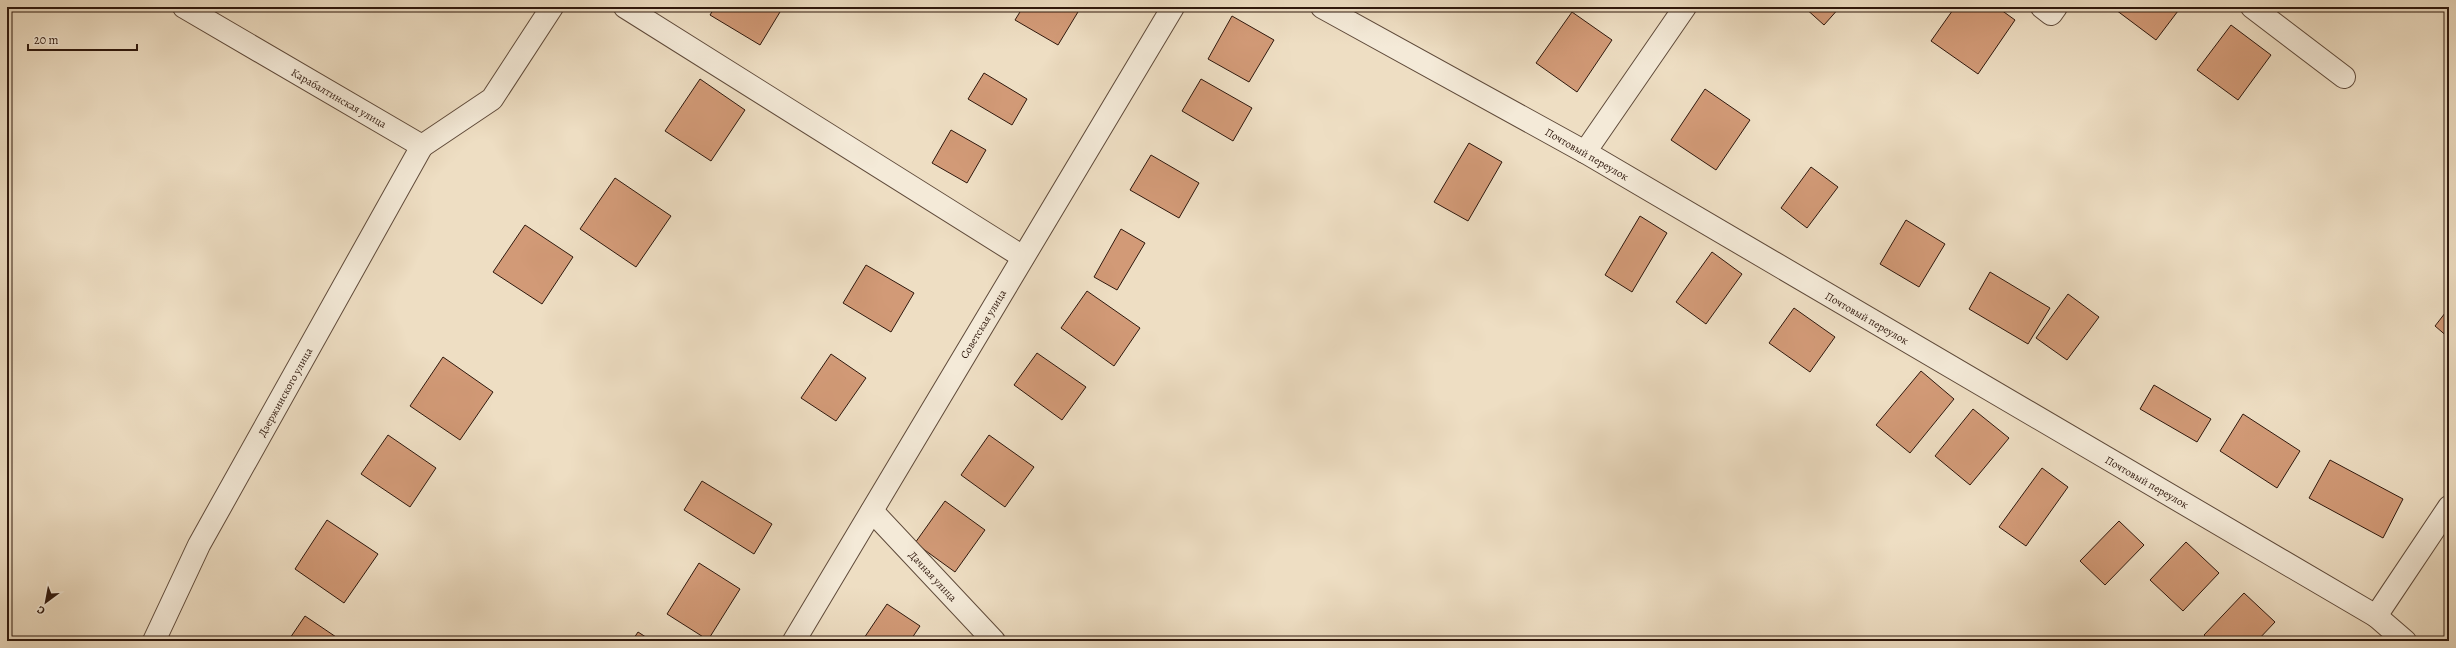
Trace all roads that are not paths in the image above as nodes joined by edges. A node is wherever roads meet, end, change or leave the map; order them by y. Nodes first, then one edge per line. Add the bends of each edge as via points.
1 (184, 7) edge
2 (552, 7) edge
3 (626, 7) edge
4 (1173, 7) edge
5 (1322, 7) edge
6 (1685, 7) edge
7 (2042, 7) edge
8 (2056, 7) edge
9 (2252, 7) edge
10 (2344, 77) dead end
11 (422, 146) junction
12 (1585, 152) junction
13 (1023, 257) junction
14 (2449, 507) edge
15 (872, 511) junction
16 (2376, 616) junction
17 (154, 641) edge
18 (794, 641) edge
19 (994, 641) edge
20 (2404, 641) edge

1 - 11 street, Карабалтинская улица
2 - 11 street via 492,99
3 - 13 street
4 - 13 street, Советская улица
5 - 12 street, Почтовый переулок
6 - 12 street
7 - 8 street via 2051,14
9 - 10 street
11 - 17 street, Дзержинского улица via 200,545
12 - 16 street, Почтовый переулок
13 - 15 street, Советская улица
14 - 16 street
15 - 18 street, Советская улица
15 - 19 street, Дачная улица
16 - 20 street, Почтовый переулок

